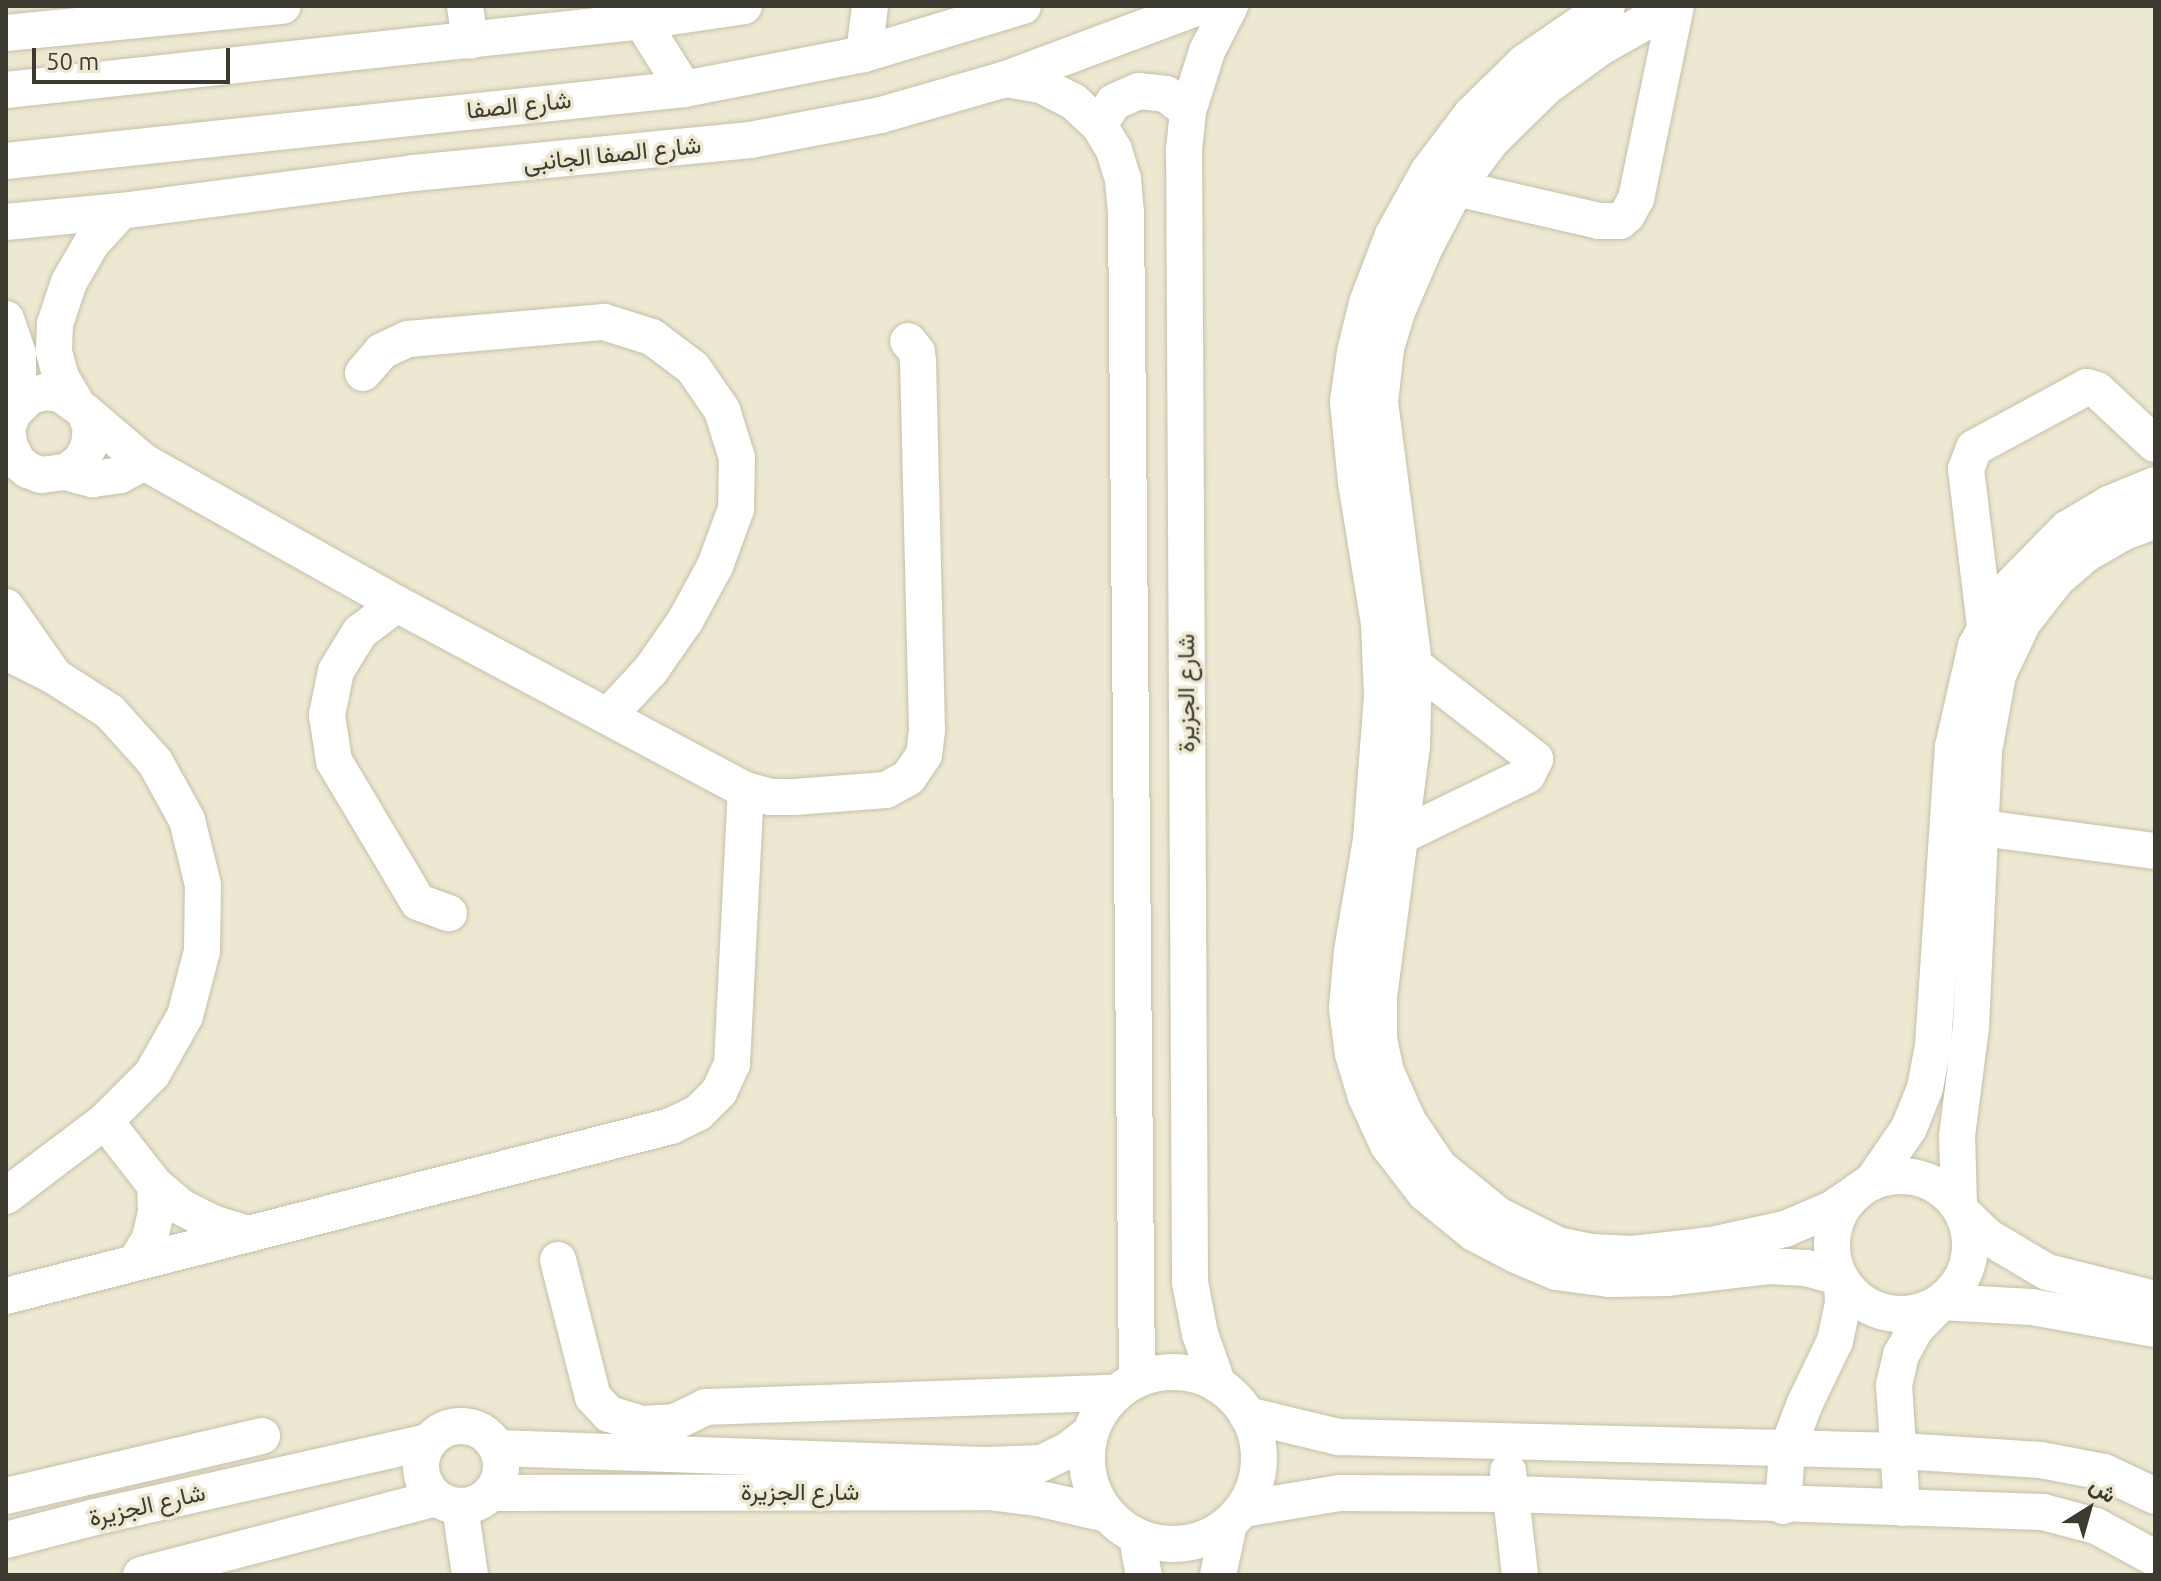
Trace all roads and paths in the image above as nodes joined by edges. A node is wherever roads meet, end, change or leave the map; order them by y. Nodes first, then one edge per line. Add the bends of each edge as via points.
1 (283, 6) edge
2 (744, 6) edge
3 (870, 6) edge
4 (1023, 6) edge
5 (1201, 6) edge
6 (1230, 6) edge
7 (1607, 6) edge
8 (1674, 6) edge
9 (638, 14) edge
10 (467, 23) edge
11 (6, 33) edge
12 (864, 54) junction
13 (1006, 79) junction
14 (684, 89) junction
15 (6, 90) edge
16 (1188, 111) junction
17 (407, 116) junction
18 (1099, 125) junction
19 (6, 161) edge
20 (414, 173) junction
21 (1456, 188) junction
22 (121, 211) junction
23 (6, 222) edge
24 (1382, 308) junction
25 (9, 325) edge
26 (55, 328) junction
27 (908, 341) dead end
28 (363, 373) dead end
29 (80, 406) junction
30 (12, 414) edge
31 (2155, 444) edge
32 (144, 462) junction
33 (12, 467) edge
34 (66, 472) junction
35 (1372, 480) junction
36 (2155, 485) edge
37 (2155, 521) edge
38 (2046, 569) junction
39 (397, 604) junction
40 (6, 607) edge
41 (1985, 626) junction
42 (6, 652) edge
43 (1414, 665) junction
44 (54, 676) junction
45 (608, 716) junction
46 (1187, 781) junction
47 (1130, 783) junction
48 (746, 790) junction
49 (1982, 828) junction
50 (1403, 835) junction
51 (2155, 851) edge
52 (449, 913) dead end
53 (105, 1121) junction
54 (155, 1185) junction
55 (14, 1186) edge
56 (1862, 1188) junction
57 (1961, 1209) junction
58 (245, 1233) junction
59 (137, 1260) junction
60 (558, 1260) dead end
61 (1841, 1278) junction
62 (6, 1296) edge
63 (2155, 1299) edge
64 (1939, 1304) junction
65 (2155, 1329) edge
66 (1218, 1385) junction
67 (1126, 1386) junction
68 (1247, 1415) junction
69 (1090, 1433) junction
70 (262, 1436) dead end
71 (429, 1442) junction
72 (1506, 1442) junction
73 (497, 1448) junction
74 (1787, 1450) junction
75 (1901, 1451) junction
76 (1510, 1494) junction
77 (6, 1496) edge
78 (2155, 1496) edge
79 (463, 1499) junction
80 (1783, 1506) junction
81 (1902, 1508) junction
82 (1106, 1514) junction
83 (1236, 1516) junction
84 (1137, 1537) junction
85 (6, 1540) edge
86 (2155, 1558) edge
87 (141, 1575) edge
88 (470, 1575) edge
89 (1144, 1575) edge
90 (1218, 1575) edge
91 (1520, 1575) edge

1 - 11 street
2 - 9 street
3 - 12 street
4 - 12 street, شارع الصفا
5 - 13 street, شارع الصفا الجانبى
6 - 16 street, شارع الجزيرة via 1207,51
7 - 24 street via 1524,63 1472,114 1428,172 1393,235
8 - 21 street via 1601,47 1546,87 1491,141
8 - 21 street via 1636,199 1620,221 1599,221
9 - 10 street
9 - 14 street
10 - 15 street
12 - 14 street, شارع الصفا
13 - 18 street via 1052,90
13 - 20 street, شارع الصفا الجانبى via 881,115 750,140
14 - 17 street, شارع الصفا
16 - 18 street via 1166,94 1139,91 1114,102
16 - 46 street, شارع الجزيرة
17 - 19 street, شارع الصفا
17 - 20 street
18 - 47 street via 1123,179 1126,213
20 - 22 street, شارع الصفا الجانبى
21 - 24 street via 1425,247
22 - 23 street, شارع الصفا الجانبى
22 - 26 street via 91,244 69,282
24 - 35 street via 1386,349
25 - 26 street
25 - 30 street via 20,371
26 - 29 street via 61,378
27 - 48 street via 918,362 924,755 909,777 886,790 794,797
28 - 45 street via 382,351 408,339 604,322 652,337 693,368 722,410 734,446 736,509 715,566 685,621 650,671
29 - 30 street via 61,394 45,392 30,396
29 - 32 street
29 - 34 street via 91,428 89,446
30 - 33 street
31 - 41 street via 2097,390 2087,387 1974,448 1966,469
32 - 34 street via 120,475 93,479
32 - 39 street
33 - 34 street via 41,475
35 - 43 street
35 - 61 street via 1382,696 1374,811 1347,1008 1361,1082 1388,1145 1425,1193 1474,1233 1556,1272 1609,1279 1786,1266
36 - 38 street via 2067,529
37 - 38 street
38 - 41 street via 2007,590
38 - 49 street via 1998,675 1984,751
39 - 45 street
39 - 52 street via 360,632 336,671 327,715 334,761 418,902
40 - 44 street
41 - 56 street via 1969,667 1953,747 1933,1046 1925,1088 1909,1128
42 - 44 street
43 - 50 street
43 - 50 street via 1535,759 1527,775
44 - 53 street via 110,712 155,762 187,820 203,885 202,951 185,1016 152,1074
45 - 48 street
46 - 47 street
46 - 66 street, شارع الجزيرة via 1190,1282
47 - 67 street
48 - 58 street via 732,1064 719,1092 698,1113 671,1126
49 - 51 street
49 - 57 street via 1971,1027 1957,1136
50 - 56 street via 1379,997 1379,1039 1386,1072 1408,1121 1439,1167 1475,1199 1558,1245 1633,1254 1785,1229 1832,1209
53 - 54 street
53 - 55 street
54 - 58 street via 181,1207
54 - 59 street via 153,1224
56 - 57 street via 1910,1176 1945,1191
56 - 61 street via 1839,1213 1833,1235 1833,1257
57 - 63 street via 1988,1237 2047,1272
57 - 64 street via 1971,1236 1969,1262 1959,1285
58 - 59 street
59 - 62 street
60 - 67 street via 593,1397 609,1414 641,1424 675,1422 706,1407
61 - 64 street via 1866,1305 1883,1312 1901,1314
61 - 74 street via 1843,1302 1835,1341
64 - 65 street via 2032,1307
64 - 75 street via 1916,1328 1901,1355 1894,1385
66 - 67 street via 1192,1374 1164,1372
66 - 68 street
67 - 69 street via 1099,1411
68 - 72 street via 1338,1437
68 - 83 street via 1259,1463 1254,1487
69 - 73 street, شارع الجزيرة via 1042,1463 985,1465
69 - 82 street via 1086,1462 1092,1489
70 - 77 street
71 - 73 street via 447,1428 470,1427
71 - 79 street via 422,1477
71 - 85 street, شارع الجزيرة
72 - 74 street
72 - 76 street
73 - 79 street via 501,1472
74 - 75 street
74 - 80 street
75 - 78 street via 2041,1460 2104,1472
75 - 81 street
76 - 80 street
76 - 83 street via 1340,1493
76 - 91 street
79 - 82 street, شارع الجزيرة via 988,1492
79 - 87 street, شارع الجزيرة
79 - 88 street
80 - 81 street
81 - 86 street via 2043,1512 2096,1526
82 - 84 street
83 - 84 street via 1209,1537 1185,1544
83 - 90 street
84 - 89 street

